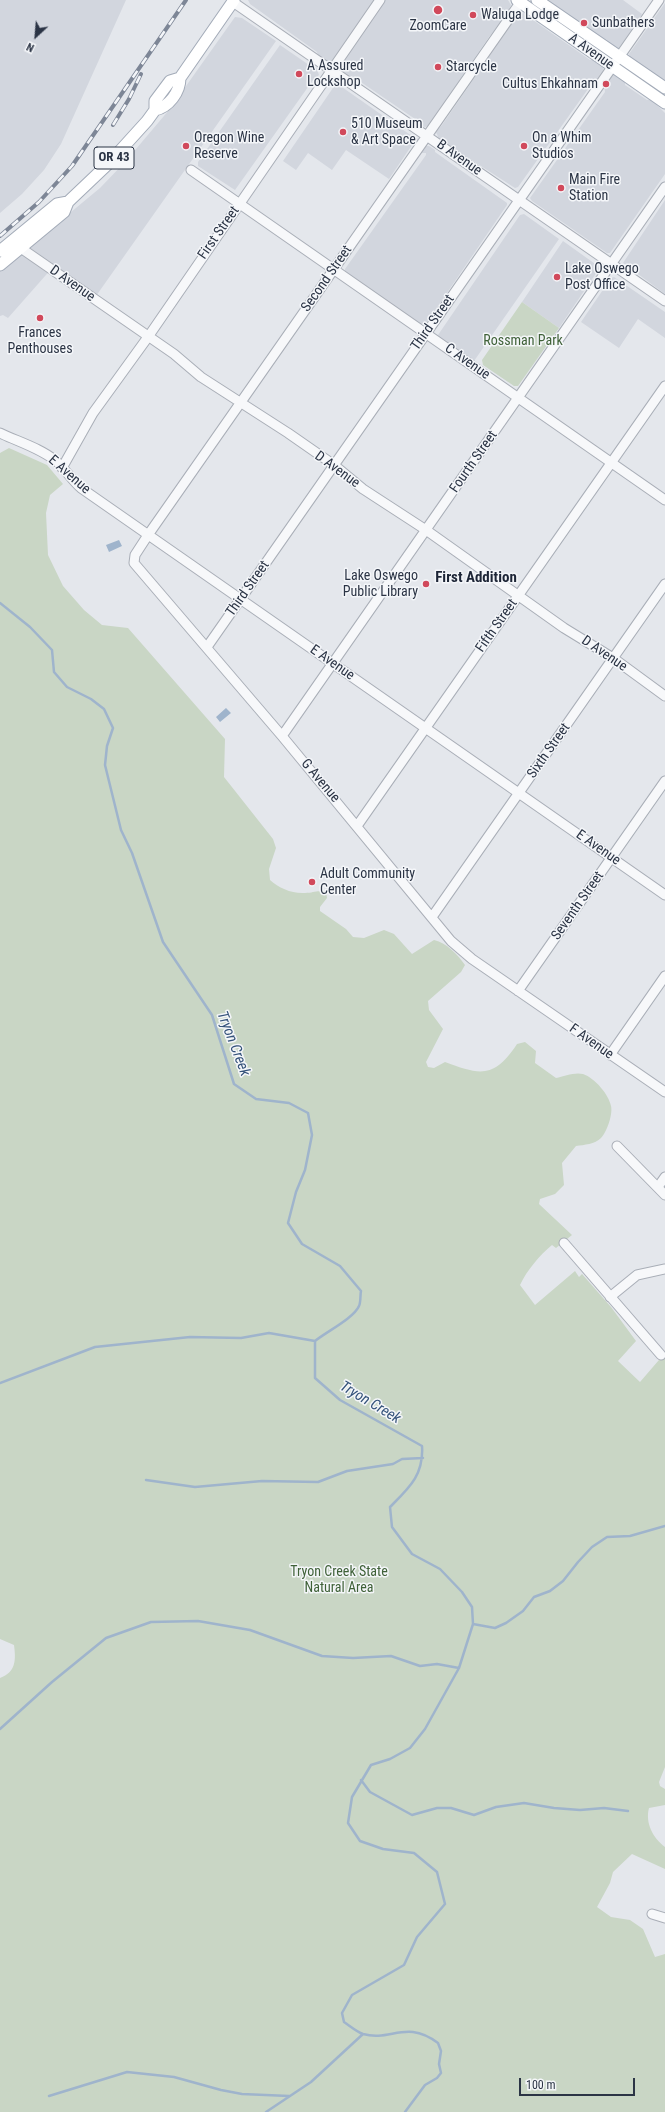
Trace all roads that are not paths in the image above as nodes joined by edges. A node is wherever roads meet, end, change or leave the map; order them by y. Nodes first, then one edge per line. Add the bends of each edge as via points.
1 (380, 0) edge
2 (537, 0) edge
3 (659, 0) edge
4 (233, 1) edge
5 (520, 1) edge
6 (616, 62) junction
7 (332, 70) junction
8 (665, 88) edge
9 (665, 104) edge
10 (427, 135) junction
11 (191, 170) dead end
12 (665, 187) edge
13 (519, 200) junction
14 (68, 202) junction
15 (240, 203) junction
16 (11, 242) junction
17 (20, 248) junction
18 (0, 251) edge
19 (612, 264) junction
20 (0, 265) edge
21 (334, 269) junction
22 (665, 301) edge
23 (426, 333) junction
24 (148, 337) junction
25 (665, 386) edge
26 (518, 398) junction
27 (240, 402) junction
28 (0, 433) edge
29 (612, 462) junction
30 (334, 466) junction
31 (62, 468) junction
32 (665, 500) edge
33 (426, 530) junction
34 (148, 535) junction
35 (134, 559) joint
36 (665, 584) edge
37 (519, 595) junction
38 (240, 599) junction
39 (207, 647) junction
40 (613, 658) junction
41 (333, 664) junction
42 (665, 696) edge
43 (426, 728) junction
44 (282, 736) junction
45 (665, 781) edge
46 (519, 793) junction
47 (357, 826) junction
48 (612, 858) junction
49 (665, 895) edge
50 (432, 918) junction
51 (665, 976) edge
52 (518, 991) junction
53 (610, 1055) junction
54 (665, 1092) edge
55 (618, 1146) dead end
56 (665, 1177) edge
57 (658, 1187) junction
58 (665, 1195) edge
59 (564, 1243) dead end
60 (665, 1269) edge
61 (610, 1297) junction
62 (661, 1355) dead end
63 (652, 1914) dead end
64 (665, 1918) edge

1 - 7 street, First Street
2 - 6 main road, A Avenue
3 - 6 street, Third Street
4 - 7 street, B Avenue
4 - 14 main road, OR 43 via 180,78 180,88 164,108 155,110 108,164
5 - 6 main road, A Avenue
5 - 10 street, Second Street
6 - 8 main road, A Avenue
6 - 9 main road, A Avenue
6 - 13 street, Third Street
7 - 10 street, B Avenue
7 - 15 street, First Street
10 - 13 street, B Avenue
10 - 21 street, Second Street
11 - 15 street, C Avenue
12 - 19 street, Fourth Street
13 - 19 street, B Avenue
13 - 23 street, Third Street
14 - 16 main road, OR 43 via 57,204
14 - 17 main road, OR 43 via 64,212
15 - 21 street, C Avenue
15 - 24 street, First Street
16 - 17 street, D Avenue
16 - 18 main road, OR 43
17 - 20 main road, OR 43
17 - 24 street, D Avenue
19 - 22 street, B Avenue
19 - 26 street, Fourth Street
21 - 23 street, C Avenue
21 - 27 street, Second Street
23 - 26 street, C Avenue
23 - 30 street, Third Street
24 - 27 street, D Avenue via 174,354 201,378
24 - 31 street, First Street via 93,413
25 - 29 street, Fifth Street
26 - 29 street, C Avenue
26 - 33 street, Fourth Street
27 - 30 street, D Avenue
27 - 34 street, Second Street
28 - 31 street, E Avenue via 49,456
29 - 32 street, C Avenue
29 - 37 street, Fifth Street
30 - 33 street, D Avenue via 363,489
30 - 38 street, Third Street
31 - 34 street, E Avenue via 81,488
33 - 37 street, D Avenue
33 - 41 street, Fourth Street
34 - 35 street, Second Street
34 - 38 street, E Avenue
35 - 39 street, G Avenue via 135,566
36 - 40 street, Sixth Street
37 - 40 street, D Avenue via 564,628
37 - 43 street, Fifth Street
38 - 39 street, Third Street
38 - 41 street, E Avenue
39 - 44 street, G Avenue
40 - 42 street, D Avenue
40 - 46 street, Sixth Street
41 - 43 street, E Avenue
41 - 44 street, Fourth Street
43 - 46 street, E Avenue
43 - 47 street, Fifth Street
44 - 47 street, G Avenue
45 - 48 street, Seventh Street
46 - 48 street, E Avenue
46 - 50 street, Sixth Street
47 - 50 street, G Avenue
48 - 49 street, E Avenue
48 - 52 street, Seventh Street
50 - 52 street, G Avenue via 458,947
51 - 53 street
52 - 53 street, F Avenue
53 - 54 street, F Avenue
55 - 57 street
56 - 57 street
57 - 58 street
59 - 61 street
60 - 61 street via 637,1275
61 - 62 street
63 - 64 street

